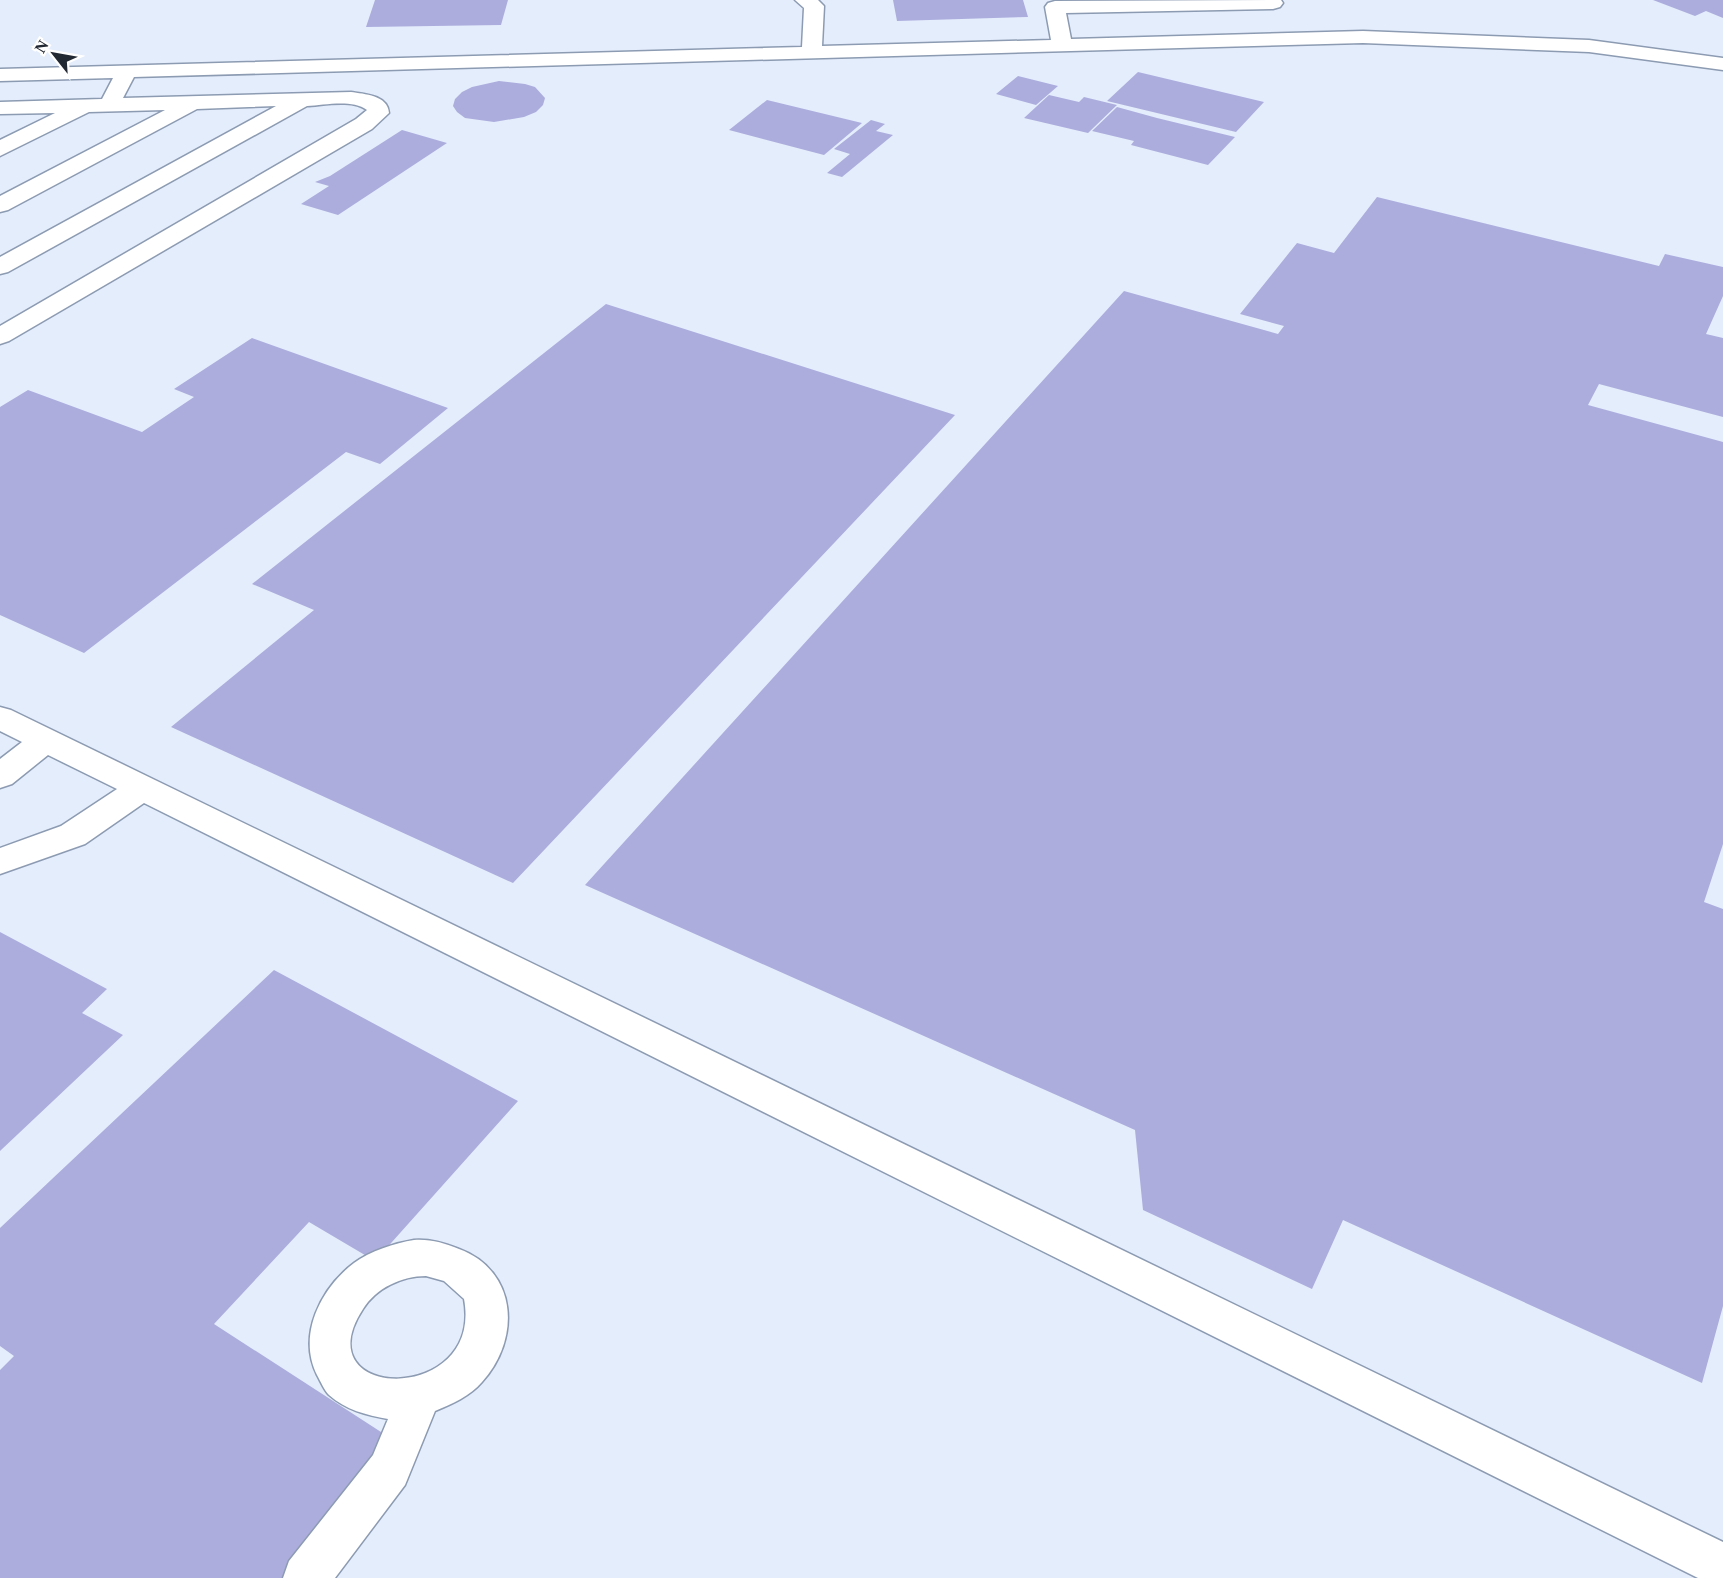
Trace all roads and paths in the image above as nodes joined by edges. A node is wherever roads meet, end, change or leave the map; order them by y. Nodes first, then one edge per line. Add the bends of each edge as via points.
1 (805, 0) edge
2 (1271, 0) edge
3 (1054, 4) edge
4 (1062, 45) junction
5 (812, 52) junction
6 (1723, 64) edge
7 (126, 72) junction
8 (0, 75) edge
9 (304, 99) junction
10 (195, 103) junction
11 (109, 105) junction
12 (85, 106) junction
13 (0, 108) edge
14 (0, 149) edge
15 (0, 205) edge
16 (0, 267) edge
17 (0, 336) edge
18 (0, 718) edge
19 (45, 741) junction
20 (0, 776) edge
21 (143, 788) junction
22 (0, 861) edge
23 (419, 1397) dead end
24 (1719, 1562) edge
25 (306, 1578) edge

1 - 5 street via 814,6
2 - 3 street via 1273,3
3 - 4 street
4 - 5 street
4 - 6 street via 1364,37 1589,46
5 - 7 street
7 - 8 street
7 - 11 street
9 - 10 street
9 - 16 street
9 - 17 street via 362,99 374,104 378,113
10 - 11 street
10 - 15 street
11 - 12 street
12 - 13 street
12 - 14 street
18 - 19 street
19 - 20 street
19 - 21 street
21 - 22 street via 73,835
21 - 24 street
23 - 25 street via 390,1470

